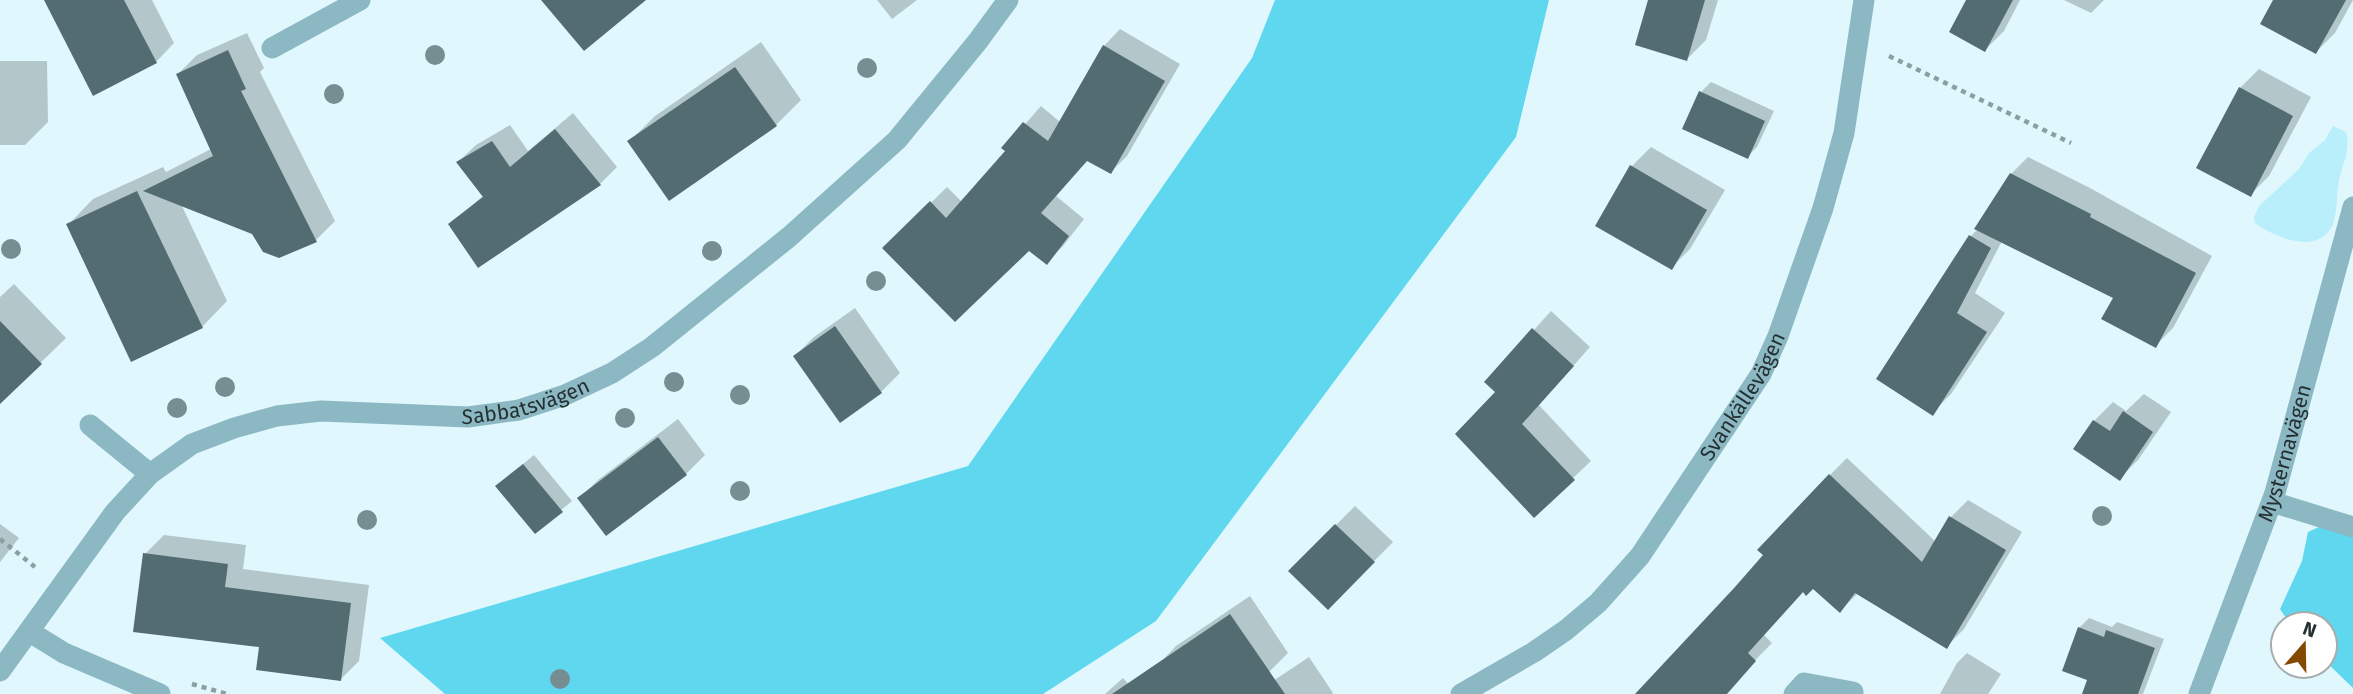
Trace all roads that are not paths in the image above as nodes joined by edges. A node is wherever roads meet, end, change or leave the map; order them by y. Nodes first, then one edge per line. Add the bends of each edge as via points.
1 (360, 0) edge
2 (1008, 0) edge
3 (1864, 0) edge
4 (272, 48) dead end
5 (2353, 207) edge
6 (90, 425) dead end
7 (150, 474) junction
8 (2272, 502) junction
9 (2353, 527) edge
10 (30, 632) junction
11 (0, 671) edge
12 (1853, 692) dead end
13 (160, 694) edge
14 (1461, 694) edge
15 (1794, 694) edge
16 (2199, 694) edge

1 - 4 street
2 - 7 street, Sabbatsvägen via 897,140 789,237 652,347 612,373 519,410 468,417 321,411 277,416 192,444
3 - 14 street, Svankällevägen via 1844,133 1823,208 1778,336 1756,383 1640,556 1598,603 1534,652
5 - 8 street, Mysternavägen
6 - 7 street
7 - 10 street, Sabbatsvägen via 115,512
8 - 9 street
8 - 16 street, Mysternavägen
10 - 11 street, Sabbatsvägen
10 - 13 street via 64,653
12 - 15 street via 1804,683

